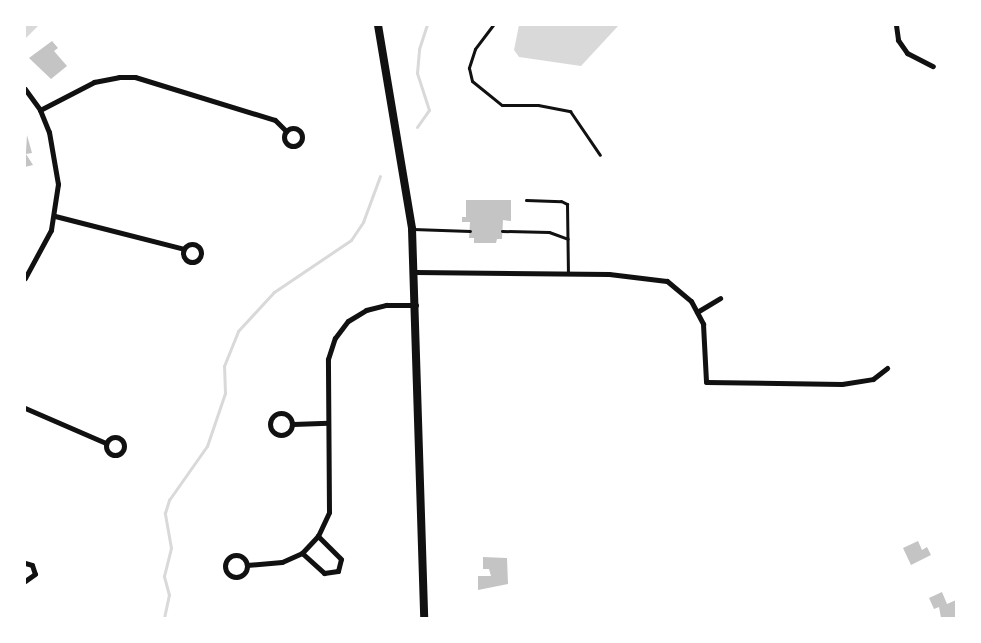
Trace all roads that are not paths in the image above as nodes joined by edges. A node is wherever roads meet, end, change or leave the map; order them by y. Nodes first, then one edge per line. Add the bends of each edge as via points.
1 (378, 25) edge
2 (493, 25) edge
3 (896, 25) edge
4 (933, 66) dead end
5 (25, 89) edge
6 (40, 110) junction
7 (286, 131) dead end
8 (600, 155) dead end
9 (526, 200) dead end
10 (55, 216) junction
11 (412, 229) junction
12 (470, 231) dead end
13 (502, 231) dead end
14 (568, 239) junction
15 (184, 249) dead end
16 (415, 272) junction
17 (568, 274) junction
18 (25, 278) edge
19 (720, 298) dead end
20 (416, 305) junction
21 (697, 312) junction
22 (887, 368) dead end
23 (25, 408) edge
24 (328, 423) junction
25 (293, 424) junction
26 (106, 443) dead end
27 (318, 536) junction
28 (302, 553) junction
29 (25, 563) edge
30 (247, 565) junction
31 (25, 581) edge
32 (424, 618) edge

1 - 11 main road
2 - 8 lane via 475,49 469,68 472,81 502,105 538,105 570,111
3 - 4 street via 898,40 907,53
5 - 6 street
6 - 7 street via 94,82 135,77 275,120
6 - 10 street via 56,162 58,201
9 - 14 lane via 567,204
10 - 15 street
10 - 18 street via 44,245
11 - 12 lane
11 - 16 main road
13 - 14 lane via 549,232
14 - 17 lane
16 - 17 street
16 - 20 main road
17 - 21 street via 609,274 667,282 691,301
19 - 21 street
20 - 24 street via 386,305 366,310 348,321 335,338 328,359
20 - 32 main road
21 - 22 street via 704,333 706,382 842,384 873,379
23 - 26 street
24 - 25 street
24 - 27 street via 329,512
25 - 25 street via 289,416 282,413 275,415 270,425 276,434 283,436 289,433
27 - 28 street
27 - 28 street via 341,558 338,571 324,573
28 - 30 street via 282,562
29 - 31 street via 32,565 35,574
30 - 30 street via 244,558 237,555 227,559 225,566 230,576 237,577 244,574

